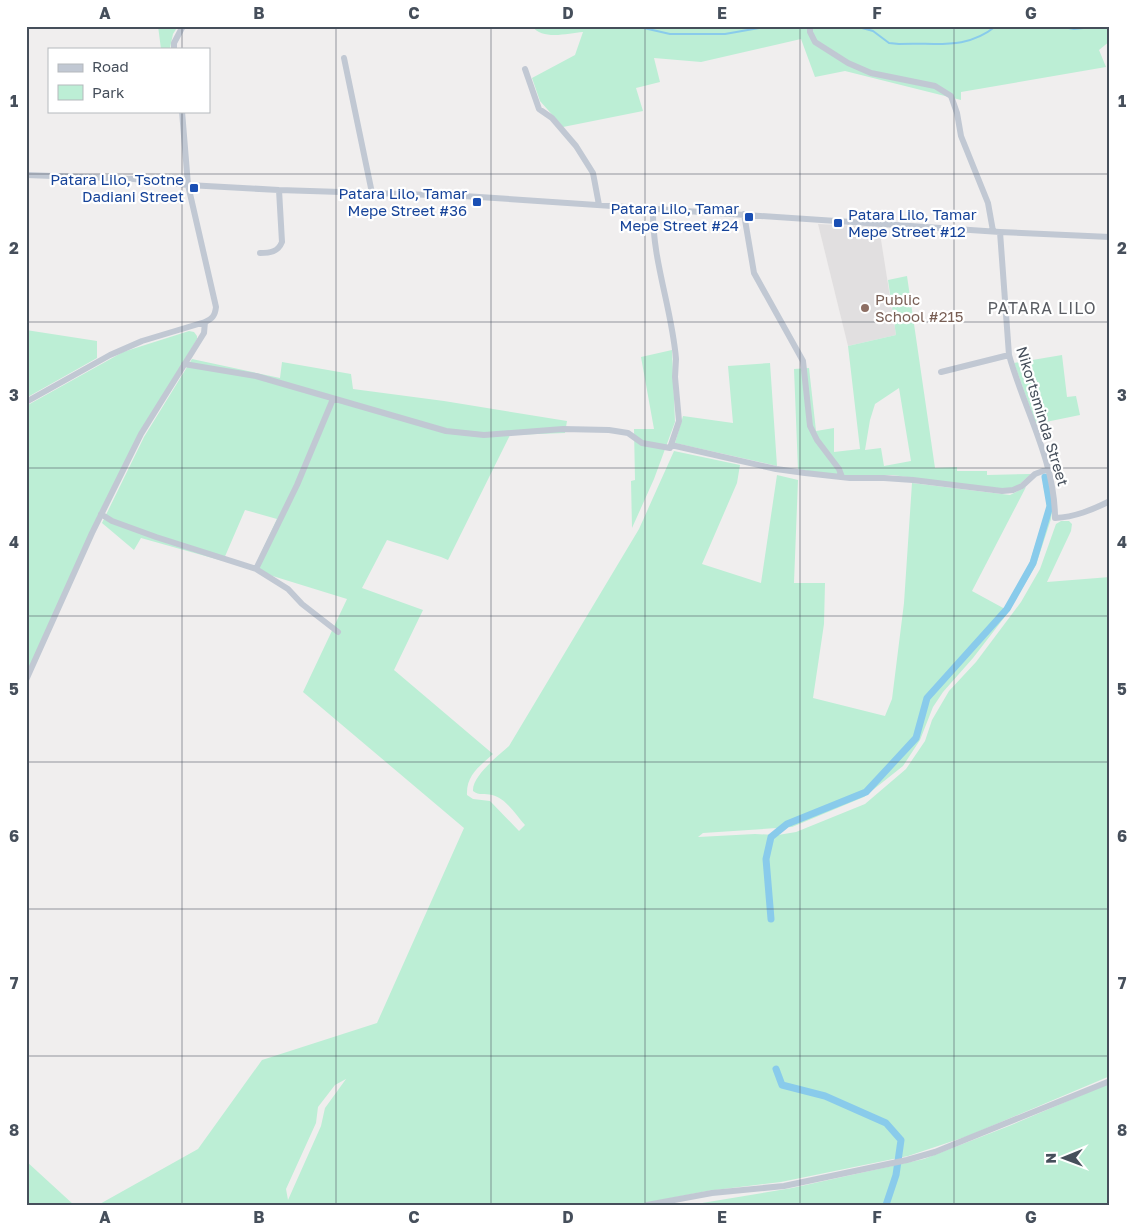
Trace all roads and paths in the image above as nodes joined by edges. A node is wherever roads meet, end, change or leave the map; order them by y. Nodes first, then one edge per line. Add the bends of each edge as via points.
1 (183, 26) edge
2 (810, 26) edge
3 (174, 48) edge
4 (344, 58) dead end
5 (526, 70) dead end
6 (182, 112) edge
7 (26, 174) edge
8 (188, 185) junction
9 (279, 190) junction
10 (372, 194) junction
11 (600, 205) junction
12 (654, 209) junction
13 (744, 214) junction
14 (997, 232) junction
15 (1110, 237) edge
16 (260, 254) dead end
17 (205, 322) junction
18 (1009, 355) junction
19 (184, 364) junction
20 (940, 372) dead end
21 (333, 399) junction
22 (26, 402) edge
23 (670, 447) junction
24 (1048, 469) junction
25 (842, 477) junction
26 (1110, 501) edge
27 (101, 514) junction
28 (256, 569) junction
29 (338, 632) dead end
30 (26, 680) edge
31 (1110, 1081) edge
32 (647, 1205) edge

1 - 3 street
2 - 14 street, Nikortsminda Street via 815,42 848,63 871,72 935,86 951,96 960,136
4 - 10 street
5 - 11 street via 539,109 552,118 576,146 593,173
6 - 8 street
7 - 8 street
8 - 9 street
8 - 17 street via 216,307 215,315
9 - 10 street
9 - 16 street via 282,242 274,252
10 - 11 street
11 - 12 street
12 - 13 street
12 - 23 street via 653,221 676,359 679,421
13 - 14 street
13 - 25 street via 754,273 803,362 810,426
14 - 15 street
14 - 18 street, Nikortsminda Street
17 - 19 street via 204,333
17 - 22 street via 142,341 110,355
18 - 20 street
18 - 24 street, Nikortsminda Street
19 - 21 street via 256,376
19 - 27 street via 141,434
21 - 23 street via 453,432 484,435 562,429 609,430 628,434 642,442
21 - 28 street via 297,485
23 - 25 street
24 - 25 street via 1035,474 1022,486 1002,491 913,480
24 - 26 street, Nikortsminda Street via 1055,500 1055,518 1089,511
27 - 28 street via 156,537
27 - 30 street
28 - 29 street via 288,590
31 - 32 street via 935,1152 907,1160 784,1186 712,1193

